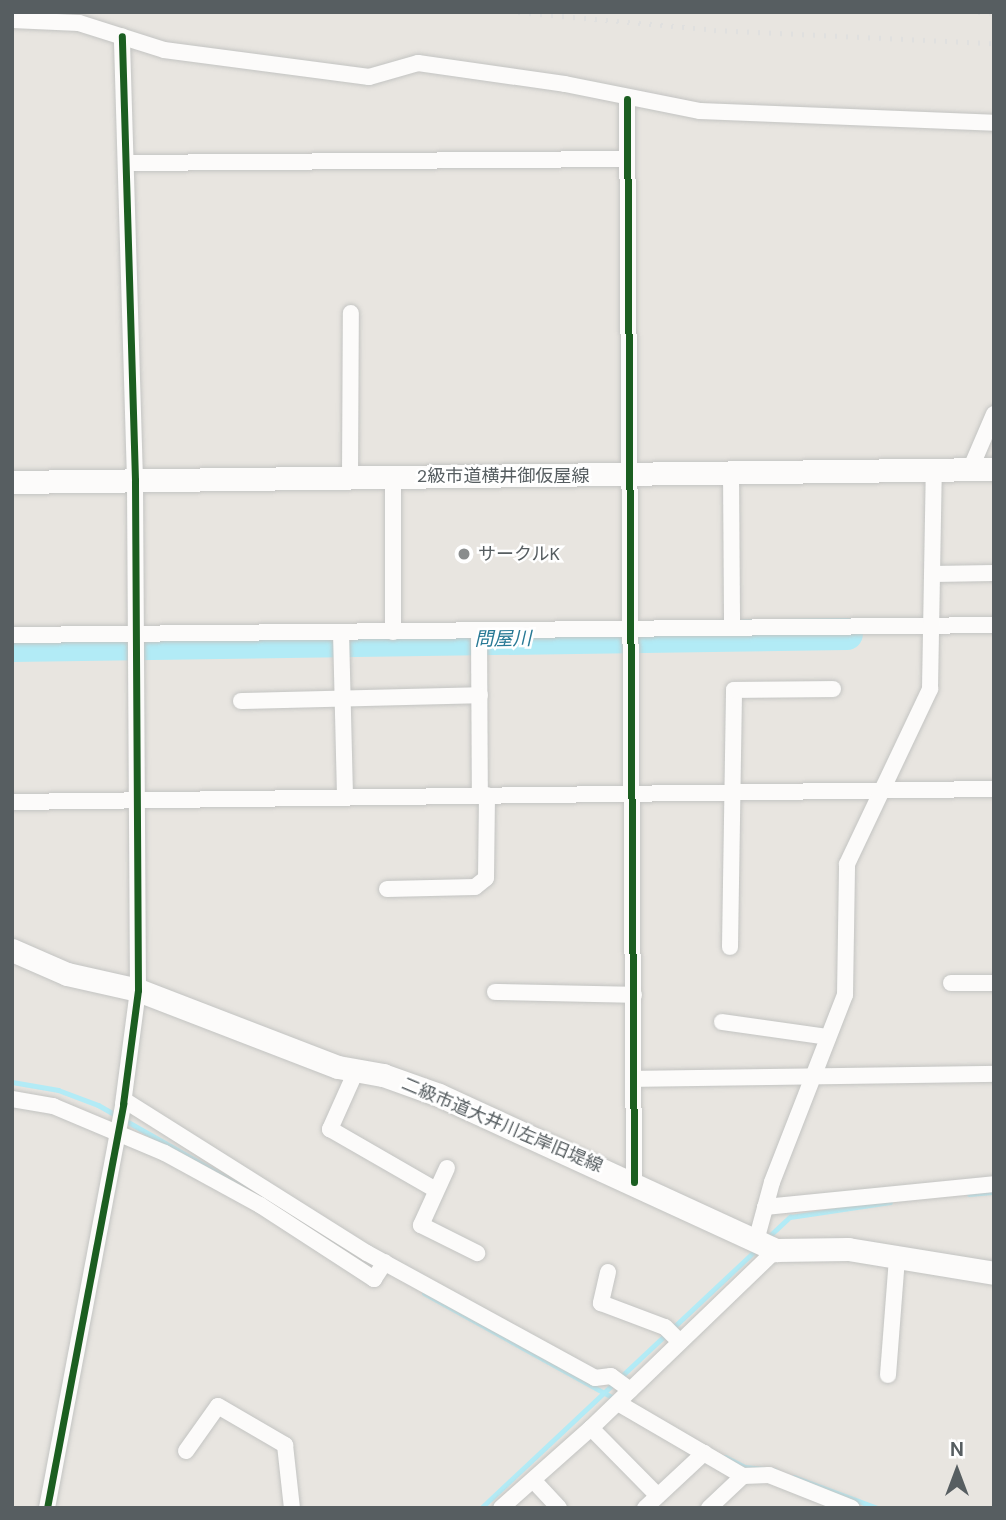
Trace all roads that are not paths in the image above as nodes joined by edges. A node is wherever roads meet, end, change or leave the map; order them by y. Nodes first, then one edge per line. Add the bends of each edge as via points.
1 (12, 20) edge
2 (122, 36) junction
3 (627, 99) junction
4 (994, 123) edge
5 (626, 159) junction
6 (127, 163) junction
7 (351, 313) dead end
8 (994, 414) edge
9 (934, 469) junction
10 (970, 470) junction
11 (994, 470) edge
12 (731, 473) junction
13 (629, 475) junction
14 (350, 477) junction
15 (393, 477) junction
16 (135, 480) junction
17 (12, 482) edge
18 (994, 573) edge
19 (933, 574) junction
20 (994, 625) edge
21 (933, 626) junction
22 (732, 628) junction
23 (631, 629) junction
24 (479, 631) junction
25 (341, 632) junction
26 (393, 632) junction
27 (135, 634) junction
28 (12, 635) edge
29 (833, 689) dead end
30 (480, 695) junction
31 (343, 698) junction
32 (241, 701) dead end
33 (994, 789) edge
34 (884, 790) junction
35 (732, 792) junction
36 (632, 793) junction
37 (484, 795) junction
38 (345, 797) junction
39 (136, 800) junction
40 (12, 802) edge
41 (387, 889) dead end
42 (730, 947) dead end
43 (12, 950) edge
44 (951, 983) dead end
45 (994, 983) edge
46 (138, 990) junction
47 (495, 992) dead end
48 (634, 995) junction
49 (722, 1022) dead end
50 (828, 1037) junction
51 (356, 1070) junction
52 (994, 1074) edge
53 (811, 1077) junction
54 (634, 1079) junction
55 (12, 1099) edge
56 (123, 1102) junction
57 (118, 1132) junction
58 (229, 1165) junction
59 (447, 1168) dead end
60 (219, 1182) junction
61 (634, 1182) junction
62 (994, 1184) edge
63 (436, 1190) junction
64 (765, 1207) junction
65 (766, 1245) junction
66 (477, 1253) dead end
67 (897, 1257) junction
68 (384, 1262) junction
69 (608, 1272) dead end
70 (994, 1273) edge
71 (680, 1342) junction
72 (888, 1376) dead end
73 (630, 1390) junction
74 (618, 1402) junction
75 (591, 1428) junction
76 (186, 1451) dead end
77 (704, 1453) junction
78 (743, 1476) junction
79 (533, 1480) junction
80 (658, 1496) junction
81 (47, 1508) edge
82 (292, 1508) edge
83 (501, 1508) edge
84 (559, 1508) edge
85 (645, 1508) edge
86 (709, 1508) edge
87 (852, 1508) edge

1 - 2 street via 79,23
2 - 3 street via 164,50 221,60 369,77 418,63 565,84
2 - 6 street
3 - 4 street via 700,111
3 - 5 street
5 - 6 street
5 - 13 street
6 - 16 street
7 - 14 street
8 - 10 street
9 - 10 street, 2級市道横井御仮屋線
9 - 12 street, 2級市道横井御仮屋線
9 - 19 street
10 - 11 street, 2級市道横井御仮屋線
12 - 13 street, 2級市道横井御仮屋線
12 - 22 street
13 - 15 street, 2級市道横井御仮屋線
13 - 23 street
14 - 15 street, 2級市道横井御仮屋線
14 - 16 street, 2級市道横井御仮屋線
15 - 26 street
16 - 17 street, 2級市道横井御仮屋線
16 - 27 street
18 - 19 street
19 - 21 street
20 - 21 street
21 - 22 street
21 - 34 street via 930,689
22 - 23 street
23 - 24 street
23 - 36 street
24 - 26 street
24 - 30 street
25 - 26 street
25 - 27 street
25 - 31 street
27 - 28 street
27 - 39 street
29 - 35 street via 734,690
30 - 31 street
30 - 37 street
31 - 32 street
31 - 38 street
33 - 34 street
34 - 35 street
34 - 50 street via 847,864 845,995
35 - 36 street
35 - 42 street
36 - 37 street
36 - 48 street
37 - 38 street
37 - 41 street via 486,877 475,887
38 - 39 street
39 - 40 street
39 - 46 street
43 - 46 street, 二級市道大井川左岸旧堤線 via 67,974
44 - 45 street
46 - 51 street, 二級市道大井川左岸旧堤線
46 - 56 street
47 - 48 street
48 - 54 street
49 - 50 street
50 - 53 street
51 - 61 street, 二級市道大井川左岸旧堤線 via 439,1095
51 - 63 street via 330,1129
52 - 53 street
53 - 54 street
53 - 64 street
54 - 61 street
55 - 57 street via 53,1106
56 - 57 street
56 - 58 street
57 - 60 street
57 - 81 street
58 - 60 street
58 - 68 street
59 - 63 street
60 - 68 street via 373,1279
61 - 65 street, 二級市道大井川左岸旧堤線
62 - 64 street
63 - 66 street via 421,1225
64 - 65 street
65 - 67 street, 二級市道大井川左岸旧堤線
65 - 71 street
67 - 70 street, 二級市道大井川左岸旧堤線
67 - 72 street
68 - 73 street via 596,1378 611,1376
69 - 71 street via 601,1303 665,1327
71 - 73 street
73 - 74 street
74 - 75 street
74 - 77 street
75 - 79 street
75 - 80 street
76 - 82 street via 218,1406 285,1445
77 - 78 street
77 - 80 street
78 - 86 street
78 - 87 street via 769,1475
79 - 83 street
79 - 84 street
80 - 85 street

